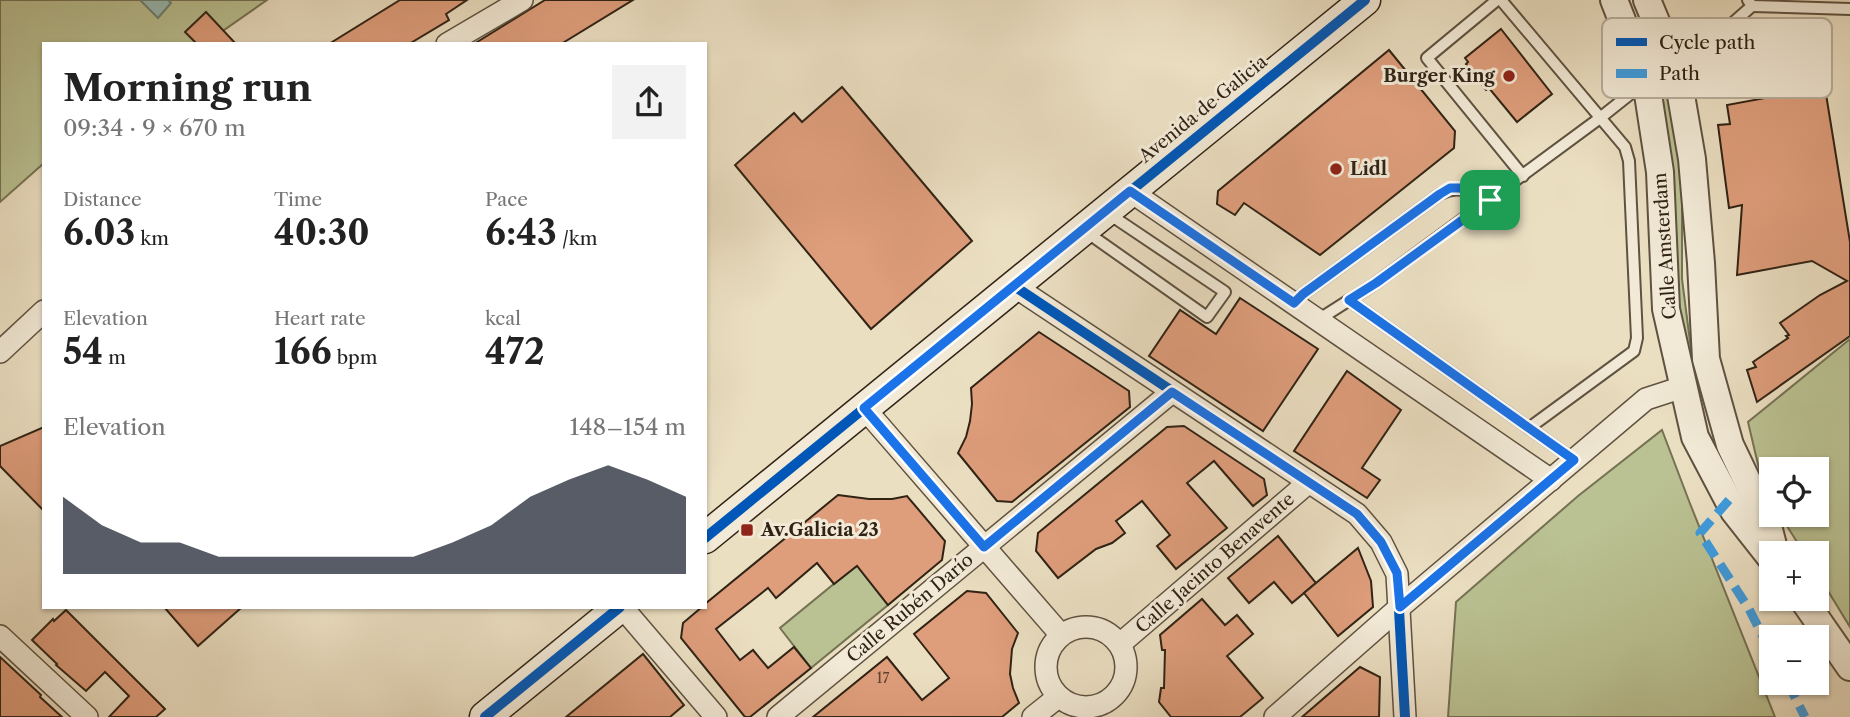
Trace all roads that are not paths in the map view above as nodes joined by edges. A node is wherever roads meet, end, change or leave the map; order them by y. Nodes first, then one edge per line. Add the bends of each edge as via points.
1 (522, 0) edge
2 (1365, 0) edge
3 (1499, 0) edge
4 (1614, 0) edge
5 (1647, 0) edge
6 (1750, 3) edge
7 (1850, 9) edge
8 (1621, 18) edge
9 (1654, 18) edge
10 (1734, 18) edge
11 (450, 42) edge
12 (1625, 98) edge
13 (1649, 98) edge
14 (1681, 98) edge
15 (1600, 118) junction
16 (1523, 176) junction
17 (1130, 191) junction
18 (1490, 200) junction
19 (1094, 221) junction
20 (1014, 286) junction
21 (1349, 300) junction
22 (1294, 303) junction
23 (42, 314) edge
24 (1318, 320) junction
25 (0, 352) edge
26 (1683, 387) junction
27 (1172, 392) junction
28 (864, 408) junction
29 (1529, 428) junction
30 (1574, 460) junction
31 (1550, 480) junction
32 (1309, 482) junction
33 (707, 536) edge
34 (1772, 541) edge
35 (1759, 542) edge
36 (984, 547) junction
37 (1400, 607) junction
38 (619, 609) edge
39 (623, 609) edge
40 (1811, 611) edge
41 (1061, 635) junction
42 (0, 636) edge
43 (1120, 644) junction
44 (1850, 667) edge
45 (1058, 697) junction
46 (1116, 709) edge
47 (87, 717) edge
48 (485, 717) edge
49 (716, 717) edge
50 (778, 717) edge
51 (1033, 717) edge
52 (1275, 717) edge
53 (1405, 717) edge

1 - 11 street
2 - 17 main road, Avenida de Galicia
3 - 15 lane
3 - 16 lane via 1427,58
4 - 8 street, Calle Amsterdam
5 - 9 street, Calle Amsterdam
6 - 7 lane
6 - 10 lane
12 - 15 lane
13 - 26 street, Calle Amsterdam via 1660,172 1666,309
14 - 34 street, Calle Amsterdam via 1692,159 1706,359 1730,445
15 - 16 lane
15 - 29 lane via 1625,147 1629,161 1637,338 1634,351
16 - 18 lane
17 - 19 main road, Avenida de Galicia
17 - 22 street
18 - 21 lane
18 - 22 lane via 1450,188
19 - 19 lane via 1207,317 1225,292
19 - 20 main road, Avenida de Galicia
20 - 27 street
20 - 28 main road, Avenida de Galicia
21 - 24 lane
21 - 29 lane
22 - 24 street
23 - 25 street
24 - 31 street
26 - 30 street via 1646,399
26 - 35 street, Calle Amsterdam via 1695,437 1734,510
27 - 32 street
27 - 36 street, Calle Rubén Darío
28 - 33 main road, Avenida de Galicia
28 - 36 street
29 - 30 lane
30 - 31 street
31 - 37 street
32 - 37 street via 1357,514 1381,542 1397,573
32 - 43 street, Calle Jacinto Benavente
36 - 41 street
36 - 50 street, Calle Rubén Darío
37 - 52 street
37 - 53 street
38 - 48 main road
39 - 49 street
40 - 44 street
41 - 43 street via 1094,627
41 - 45 street via 1046,661 1046,675
42 - 47 street
43 - 46 street via 1127,662
45 - 46 street via 1071,706
45 - 51 street

